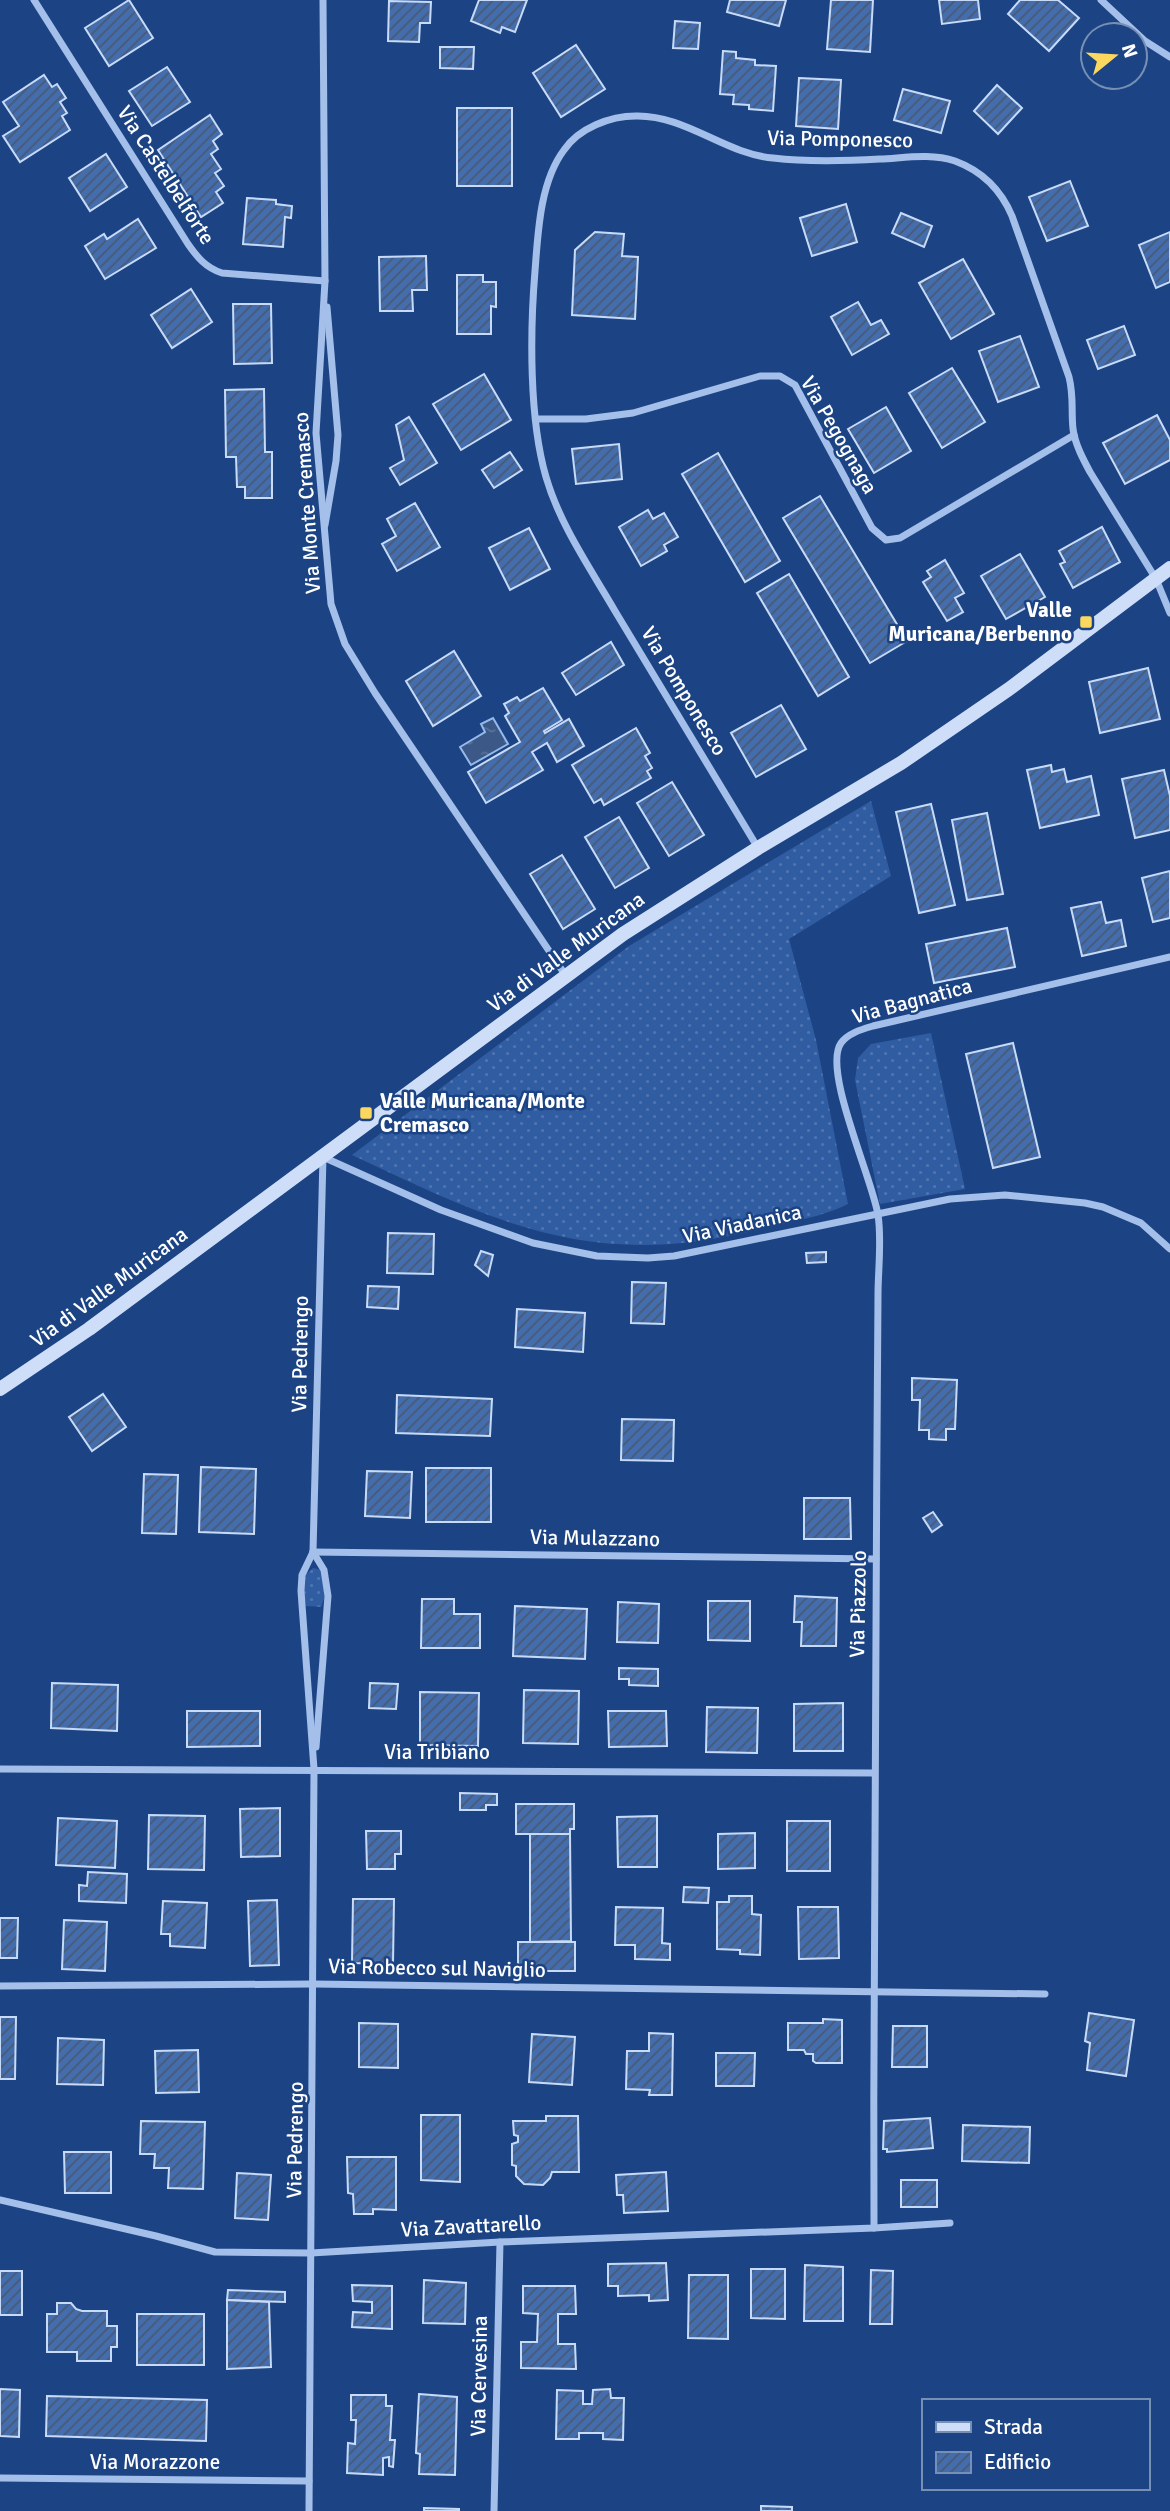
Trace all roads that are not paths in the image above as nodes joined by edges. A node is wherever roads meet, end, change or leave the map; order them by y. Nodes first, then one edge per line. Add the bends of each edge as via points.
1 (34, 0) edge
2 (323, 0) edge
3 (1101, 0) edge
4 (1170, 57) edge
5 (325, 281) junction
6 (536, 419) junction
7 (1074, 435) junction
8 (324, 536) junction
9 (1170, 568) edge
10 (1156, 579) junction
11 (1170, 613) edge
12 (758, 848) junction
13 (1170, 957) edge
14 (566, 977) junction
15 (323, 1157) junction
16 (878, 1215) junction
17 (1170, 1249) edge
18 (0, 1389) edge
19 (313, 1552) junction
20 (876, 1559) junction
21 (0, 1769) edge
22 (314, 1769) junction
23 (874, 1773) junction
24 (314, 1984) junction
25 (0, 1986) edge
26 (873, 1993) junction
27 (1045, 1994) dead end
28 (0, 2200) edge
29 (950, 2223) dead end
30 (874, 2228) junction
31 (500, 2242) junction
32 (311, 2253) junction
33 (0, 2478) edge
34 (309, 2481) junction
35 (309, 2511) edge
36 (494, 2511) edge

1 - 5 street, Via Castelbelforte via 201,260 222,273
2 - 5 street, Via Monte Cremasco
3 - 4 street via 1145,41
5 - 8 street, Via Monte Cremasco via 316,433
5 - 8 street via 338,435
6 - 7 street, Via Pegognaga via 633,413 760,376 780,376 795,385 872,528 881,538 892,540 927,524
6 - 7 street, Via Pomponesco via 534,290 544,200 552,174 564,150 586,131 612,119 641,116 678,123 761,156 936,157 953,160 988,180 1012,216 1069,377
6 - 12 street, Via Pomponesco via 545,476 558,508
7 - 10 street, Via Pomponesco via 1090,472
8 - 14 street, Via Monte Cremasco via 331,604 345,644
9 - 10 street, Via di Valle Muricana
10 - 11 street, Via Pomponesco
10 - 12 street, Via di Valle Muricana via 901,763
12 - 14 street, Via di Valle Muricana via 646,919
13 - 16 street, Via Bagnatica via 873,1026 847,1036 837,1051 837,1071
14 - 15 street, Via di Valle Muricana
15 - 16 street, Via Viadanica via 441,1210 520,1238 597,1256 674,1256
15 - 18 street, Via di Valle Muricana
15 - 19 street, Via Pedrengo
16 - 17 street, Via Viadanica via 950,1199 1025,1196 1093,1204 1116,1212 1141,1223
16 - 20 street, Via Piazzolo
19 - 20 street, Via Mulazzano
19 - 22 street, Via Pedrengo via 301,1591
19 - 22 street, Via Pedrengo via 324,1570 328,1596
20 - 23 street, Via Piazzolo
21 - 22 street, Via Tribiano
22 - 23 street, Via Tribiano
22 - 24 street, Via Pedrengo
23 - 26 street, Via Piazzolo
24 - 25 street, Via Robecco sul Naviglio
24 - 26 street, Via Robecco sul Naviglio
24 - 32 street, Via Pedrengo
26 - 27 street
26 - 30 street, Via Piazzolo
28 - 32 street, Via Zavattarello via 215,2252
29 - 30 street, Via Zavattarello
30 - 31 street, Via Zavattarello
31 - 32 street, Via Zavattarello
31 - 36 street, Via Cervesina
32 - 34 street, Via Pedrengo
33 - 34 street, Via Morazzone
34 - 35 street, Via Pedrengo

